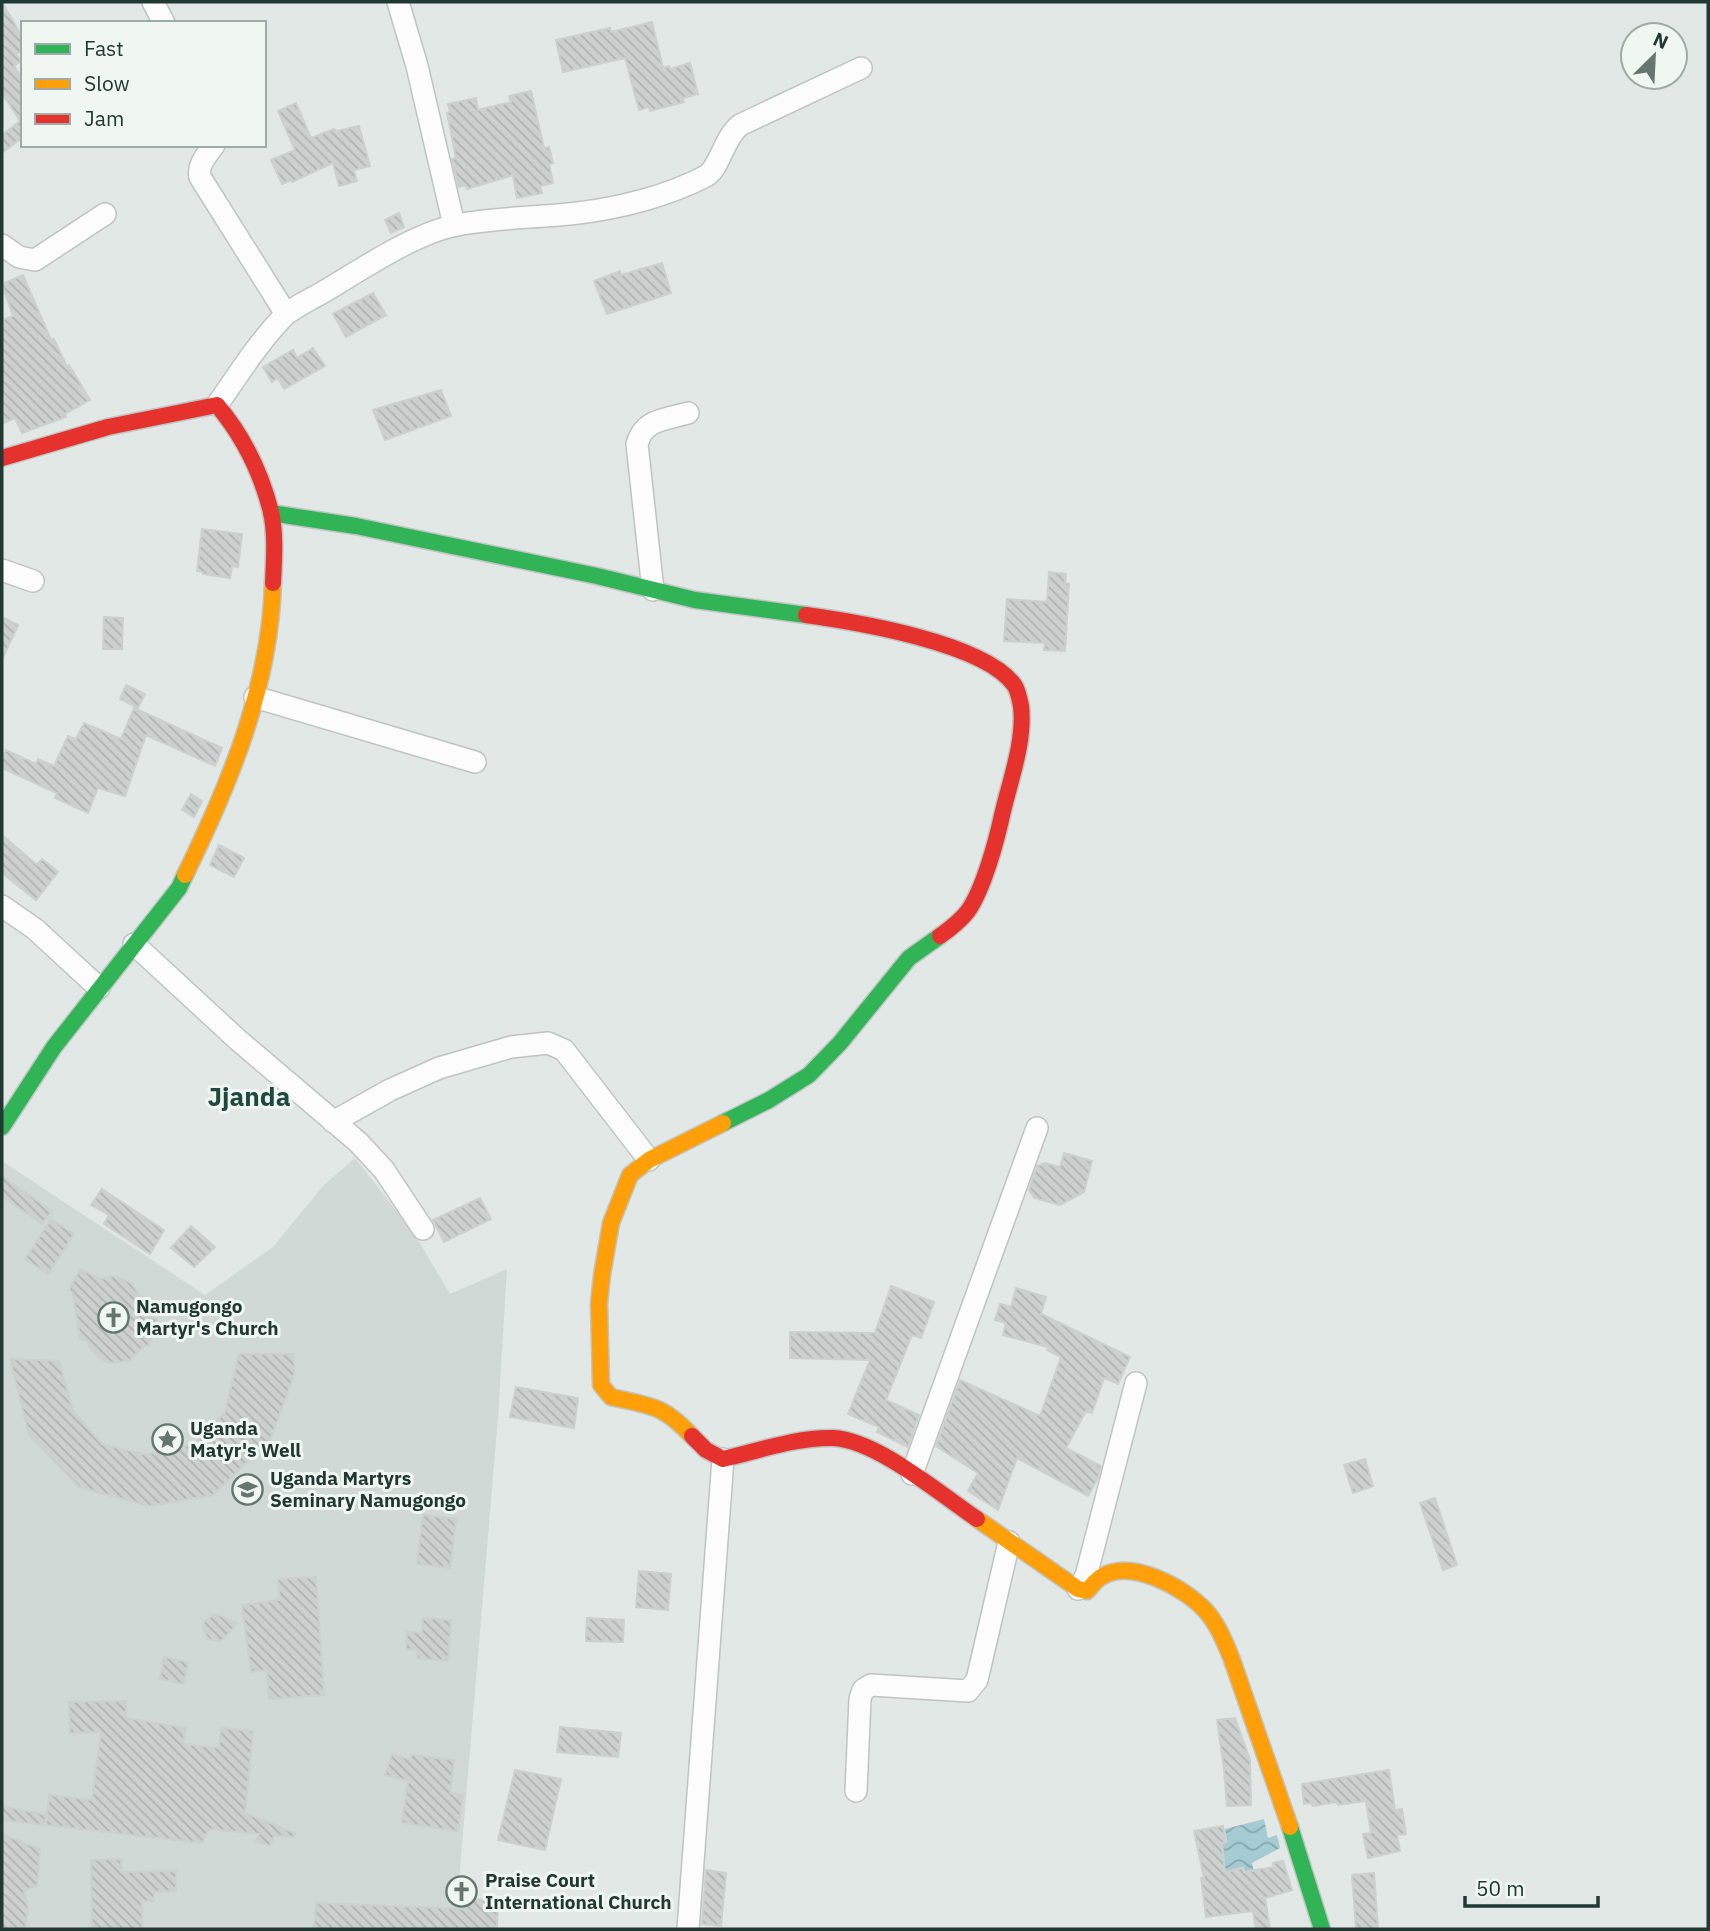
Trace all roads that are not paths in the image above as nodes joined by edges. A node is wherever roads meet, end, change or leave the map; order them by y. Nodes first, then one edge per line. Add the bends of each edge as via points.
1 (153, 2) edge
2 (398, 2) edge
3 (163, 21) edge
4 (861, 68) dead end
5 (213, 147) edge
6 (104, 214) dead end
7 (454, 225) junction
8 (2, 245) edge
9 (286, 314) junction
10 (217, 405) junction
11 (688, 413) dead end
12 (2, 458) edge
13 (271, 513) junction
14 (2, 570) edge
15 (33, 582) dead end
16 (653, 590) junction
17 (255, 697) junction
18 (475, 762) dead end
19 (2, 906) edge
20 (134, 944) junction
21 (99, 988) junction
22 (333, 1122) junction
23 (2, 1127) edge
24 (1037, 1128) dead end
25 (649, 1160) junction
26 (423, 1229) dead end
27 (1136, 1382) dead end
28 (723, 1459) junction
29 (912, 1474) junction
30 (1009, 1542) junction
31 (1078, 1589) junction
32 (856, 1791) dead end
33 (688, 1929) edge
34 (1322, 1929) edge

1 - 3 street
2 - 7 street
4 - 7 street via 740,125 727,138 713,171 682,186 579,213
5 - 9 street via 198,171 200,177
6 - 8 street via 35,260 19,257
7 - 9 street via 414,241
9 - 10 street
10 - 12 street via 62,437
10 - 13 street via 251,455
11 - 16 street via 649,424 636,444
13 - 16 street via 356,526
13 - 17 street via 272,613
14 - 15 street
16 - 25 street via 825,618 924,638 963,651 1015,686 1022,727 999,830 967,912 909,958 809,1075
17 - 18 street
17 - 20 street via 246,732 200,848 179,888
19 - 21 street via 35,929
20 - 21 street
20 - 22 street
21 - 23 street
22 - 25 street via 439,1068 511,1047 548,1043 564,1050
22 - 26 street via 384,1170
24 - 29 street
25 - 28 street via 630,1175 611,1223 599,1303 601,1385 610,1396 663,1410 699,1444
27 - 31 street via 1086,1576
28 - 29 street via 805,1440 848,1439
28 - 33 street
29 - 30 street
30 - 31 street
30 - 32 street via 974,1686 968,1691 871,1685 863,1690
31 - 34 street via 1087,1591 1105,1574 1124,1571 1147,1576 1174,1585 1214,1620 1286,1810

